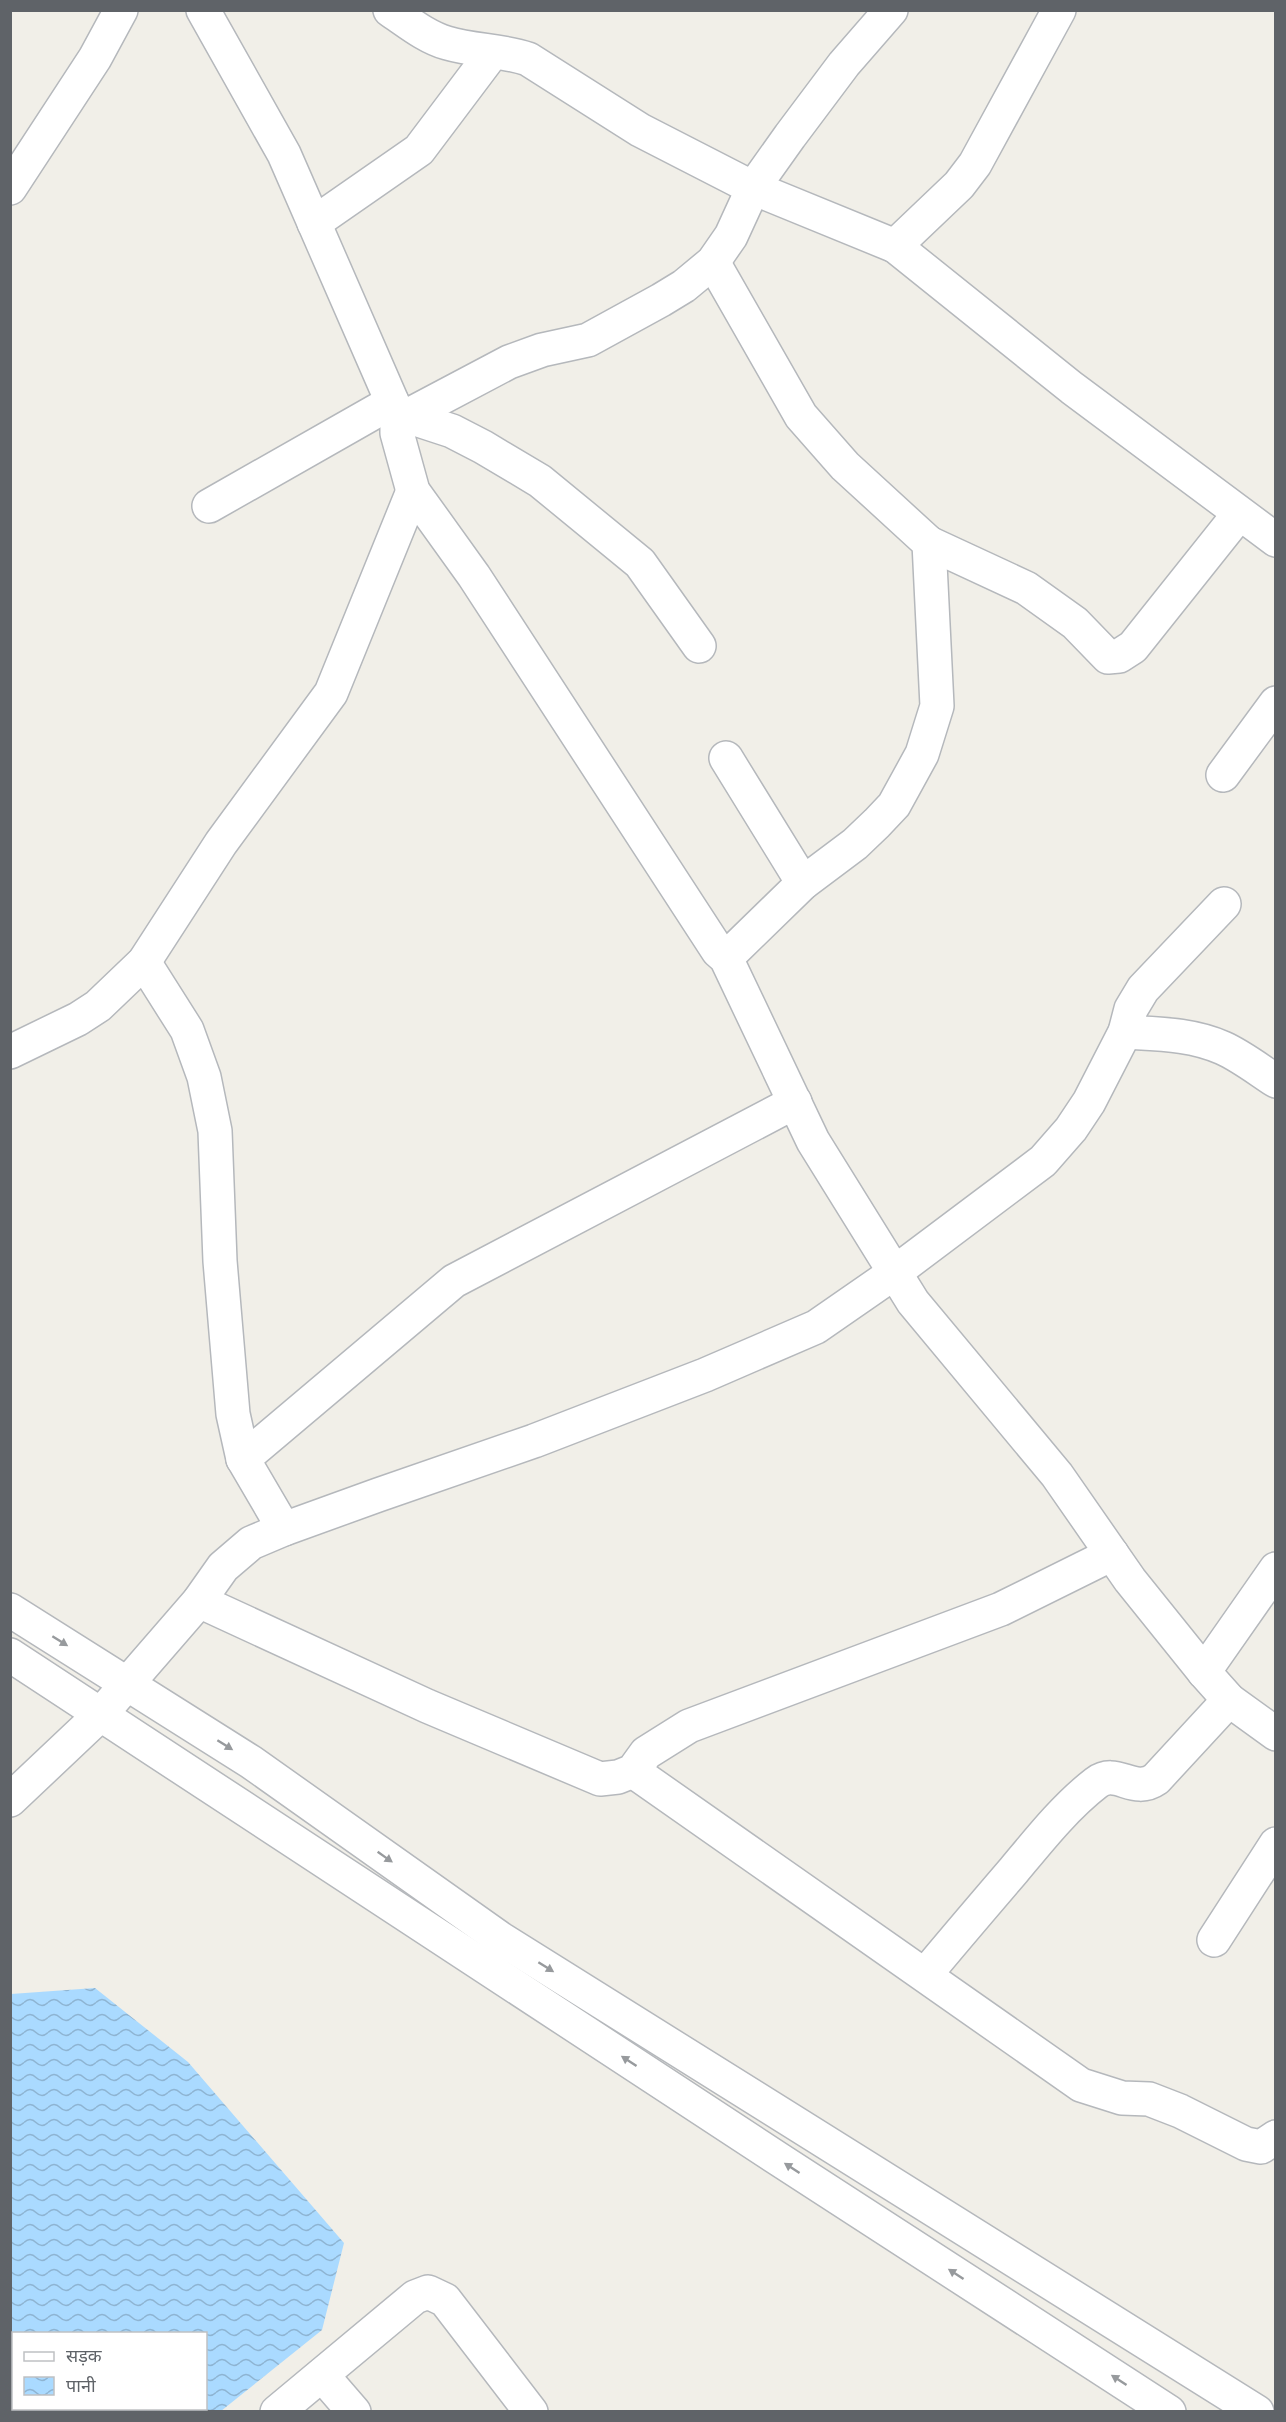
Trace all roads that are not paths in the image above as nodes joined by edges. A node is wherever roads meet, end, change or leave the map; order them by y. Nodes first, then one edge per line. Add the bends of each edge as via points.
1 (120, 10) edge
2 (203, 10) edge
3 (390, 10) edge
4 (891, 10) edge
5 (1059, 10) edge
6 (492, 53) junction
7 (10, 188) edge
8 (753, 188) junction
9 (314, 222) junction
10 (896, 246) junction
11 (713, 262) junction
12 (398, 411) junction
13 (413, 490) junction
14 (209, 506) dead end
15 (1239, 514) junction
16 (1275, 540) edge
17 (928, 543) junction
18 (699, 646) dead end
19 (1275, 702) edge
20 (726, 758) dead end
21 (1223, 775) dead end
22 (803, 883) junction
23 (1224, 904) dead end
24 (726, 958) junction
25 (144, 962) junction
26 (1125, 1032) junction
27 (10, 1052) edge
28 (1275, 1081) edge
29 (795, 1102) junction
30 (894, 1273) junction
31 (243, 1459) junction
32 (284, 1529) junction
33 (1112, 1554) junction
34 (1275, 1569) edge
35 (199, 1601) junction
36 (10, 1610) edge
37 (10, 1655) edge
38 (1204, 1672) junction
39 (126, 1683) junction
40 (1229, 1700) junction
41 (101, 1714) junction
42 (1275, 1734) edge
43 (633, 1772) junction
44 (10, 1800) edge
45 (1275, 1844) edge
46 (1214, 1940) dead end
47 (925, 1975) junction
48 (1275, 2137) edge
49 (322, 2375) junction
50 (277, 2412) edge
51 (354, 2412) edge
52 (531, 2412) edge
53 (1169, 2412) edge
54 (1257, 2412) edge

1 - 7 street via 95,58
2 - 9 street via 284,154
3 - 6 street via 444,42
4 - 8 street via 844,64
5 - 10 street via 975,164
6 - 8 street via 511,53 528,59 640,130
6 - 9 street via 419,150
8 - 10 street
8 - 11 street
9 - 12 street
10 - 15 street via 1072,388
11 - 12 street via 684,286 588,340 509,362
11 - 17 street via 801,416 845,466
12 - 13 street via 397,433
12 - 14 street
12 - 18 street via 452,431 540,481 640,563
13 - 24 street
13 - 25 street via 331,693 221,843
15 - 16 street
15 - 17 street via 1133,647 1119,656 1108,657 1075,623 1026,588
17 - 22 street via 937,706 922,754 894,805 855,844
19 - 21 street
20 - 22 street
22 - 24 street
23 - 26 street via 1143,989 1131,1008
24 - 29 street
25 - 27 street via 98,1006
25 - 31 street via 187,1030 204,1077 215,1131 220,1262 233,1414
26 - 28 street via 1180,1036 1225,1048
26 - 30 street via 1089,1101 1043,1161
29 - 30 street via 813,1141
29 - 31 street via 454,1281
30 - 32 street via 816,1327 705,1375 534,1441
30 - 33 street via 1057,1474
31 - 32 street
32 - 35 street via 251,1543 223,1567
33 - 38 street
33 - 43 street via 1001,1609 689,1726 646,1754
34 - 38 street
35 - 39 street
35 - 43 street via 427,1706 600,1779
36 -> 39 street
37 - 41 street
38 - 40 street
39 - 41 street
39 -> 54 street via 251,1762 501,1939
40 - 42 street
40 - 47 street via 1149,1784 1137,1786 1110,1778 1098,1782 1046,1832
41 - 44 street
53 -> 41 street
43 - 47 street
45 - 46 street
47 - 48 street via 1081,2085 1122,2098 1149,2099 1246,2144 1261,2147
49 - 50 street
49 - 51 street
49 - 52 street via 415,2296 428,2292 445,2300

